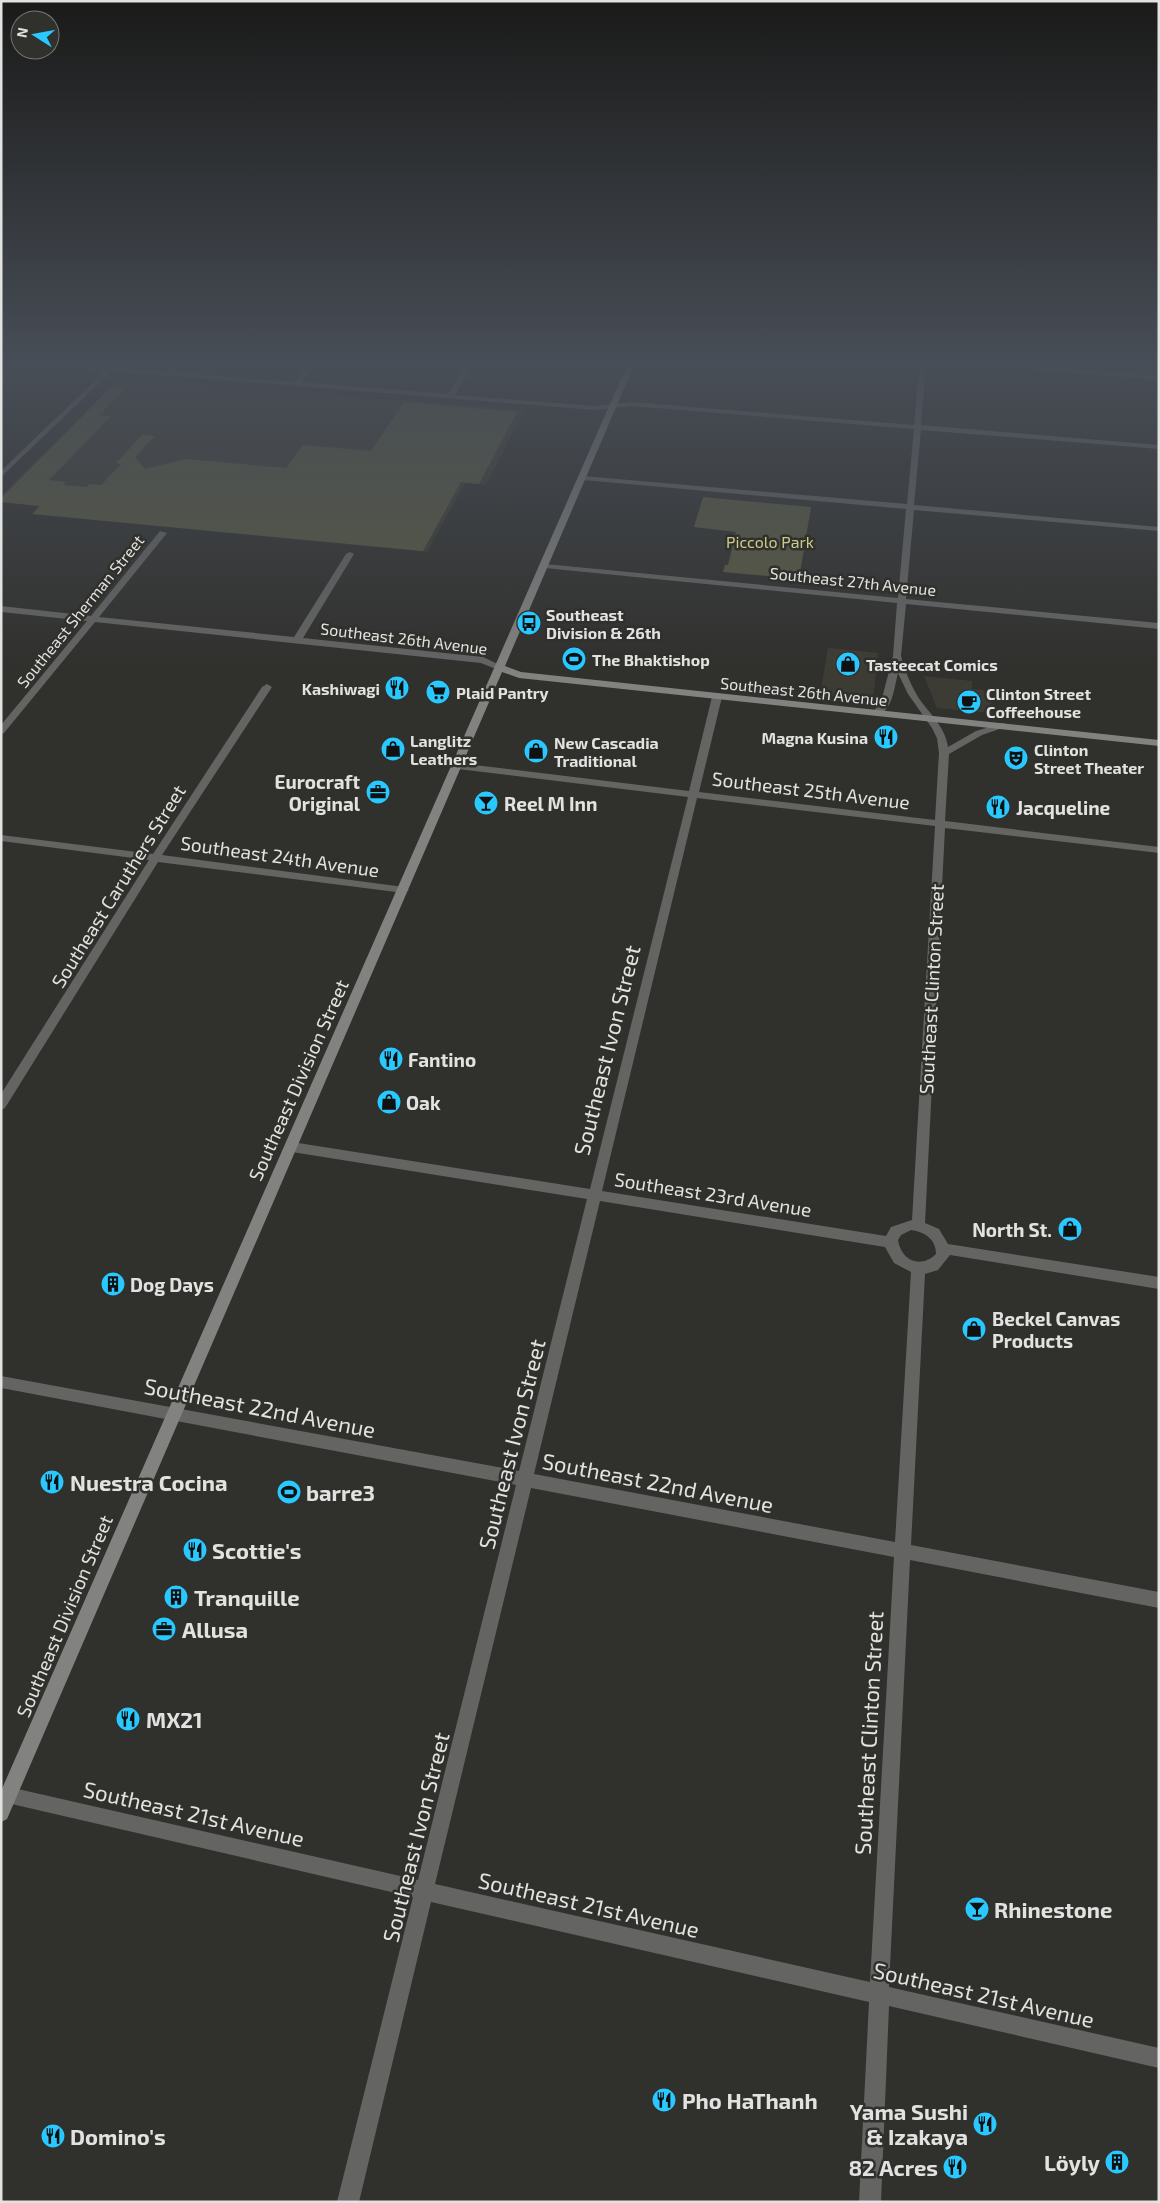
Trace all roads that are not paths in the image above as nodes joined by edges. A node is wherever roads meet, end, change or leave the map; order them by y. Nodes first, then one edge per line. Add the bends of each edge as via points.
1 (11, 466) edge
2 (588, 466) edge
3 (914, 466) edge
4 (1, 475) edge
5 (583, 478) junction
6 (910, 507) junction
7 (1159, 529) edge
8 (163, 533) dead end
9 (350, 554) dead end
10 (545, 566) junction
11 (903, 601) junction
12 (1, 609) edge
13 (94, 619) junction
14 (1159, 626) edge
15 (298, 640) junction
16 (898, 656) junction
17 (501, 668) junction
18 (267, 687) dead end
19 (716, 697) junction
20 (877, 713) junction
21 (930, 719) junction
22 (1003, 726) junction
23 (1, 732) edge
24 (1159, 743) edge
25 (944, 753) junction
26 (458, 766) junction
27 (693, 794) junction
28 (940, 822) junction
29 (1, 838) edge
30 (1159, 850) edge
31 (156, 857) junction
32 (404, 890) junction
33 (1, 1105) edge
34 (292, 1147) junction
35 (594, 1193) junction
36 (918, 1226) junction
37 (890, 1242) junction
38 (944, 1249) junction
39 (918, 1268) junction
40 (1159, 1283) edge
41 (1, 1382) edge
42 (175, 1413) junction
43 (526, 1480) junction
44 (903, 1552) junction
45 (1159, 1600) edge
46 (9, 1796) junction
47 (1, 1813) edge
48 (425, 1890) junction
49 (879, 1994) junction
50 (1159, 2058) edge
51 (348, 2202) edge
52 (870, 2202) edge

1 - 4 street
2 - 5 main road, Southeast Division Street
3 - 6 street, Southeast Clinton Street
5 - 6 street
5 - 10 main road, Southeast Division Street
6 - 7 street
6 - 11 street, Southeast Clinton Street
8 - 13 street, Southeast Sherman Street
9 - 15 street
10 - 11 street, Southeast 27th Avenue
10 - 17 main road, Southeast Division Street
11 - 14 street, Southeast 27th Avenue
11 - 16 street, Southeast Clinton Street
12 - 13 street, Southeast 26th Avenue
13 - 15 street, Southeast 26th Avenue
13 - 23 street, Southeast Sherman Street
15 - 17 street, Southeast 26th Avenue via 483,660
16 - 20 street, Southeast Clinton Street via 886,703
16 - 21 street, Southeast Clinton Street via 906,681
17 - 19 main road, Southeast 26th Avenue via 519,675
17 - 26 main road, Southeast Division Street
18 - 31 street, Southeast Caruthers Street
19 - 20 main road, Southeast 26th Avenue
19 - 27 street, Southeast Ivon Street
20 - 21 main road, Southeast 26th Avenue
21 - 22 main road, Southeast 26th Avenue
21 - 25 street, Southeast Clinton Street via 944,738
22 - 24 main road, Southeast 26th Avenue
22 - 25 street via 979,733
25 - 28 street, Southeast Clinton Street
26 - 27 street, Southeast 25th Avenue
26 - 32 main road, Southeast Division Street
27 - 28 street, Southeast 25th Avenue
27 - 35 street, Southeast Ivon Street
28 - 30 street, Southeast 25th Avenue
28 - 36 street, Southeast Clinton Street
29 - 31 street, Southeast 24th Avenue
31 - 32 street, Southeast 24th Avenue
31 - 33 street, Southeast Caruthers Street
32 - 34 main road, Southeast Division Street
34 - 35 street, Southeast 23rd Avenue
34 - 42 main road, Southeast Division Street
35 - 37 street, Southeast 23rd Avenue
35 - 43 street, Southeast Ivon Street
36 - 37 street via 902,1227
36 - 38 street via 933,1232
37 - 39 street via 898,1259
38 - 39 street via 943,1256 934,1266
38 - 40 street
39 - 44 street, Southeast Clinton Street
41 - 42 street, Southeast 22nd Avenue
42 - 43 street, Southeast 22nd Avenue
42 - 46 main road, Southeast Division Street
43 - 44 street, Southeast 22nd Avenue
43 - 48 street, Southeast Ivon Street
44 - 45 street, Southeast 22nd Avenue
44 - 49 street, Southeast Clinton Street
46 - 47 main road, Southeast Division Street
46 - 48 street, Southeast 21st Avenue
48 - 49 street, Southeast 21st Avenue
48 - 51 street, Southeast Ivon Street
49 - 50 street, Southeast 21st Avenue
49 - 52 street, Southeast Clinton Street

